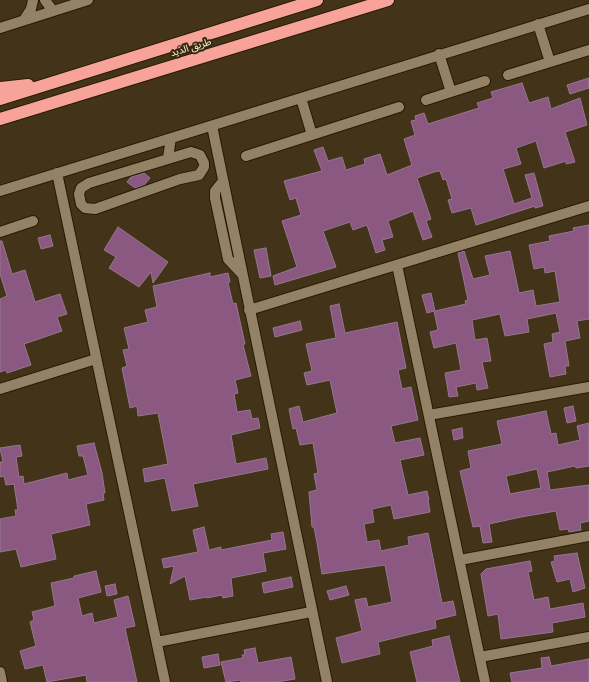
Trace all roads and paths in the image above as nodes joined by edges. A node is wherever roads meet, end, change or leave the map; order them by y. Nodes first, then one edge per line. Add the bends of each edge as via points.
1 (33, 0) edge
2 (45, 0) edge
3 (88, 0) edge
4 (317, 0) edge
5 (388, 0) edge
6 (56, 7) edge
7 (589, 9) edge
8 (24, 20) junction
9 (538, 24) junction
10 (0, 28) edge
11 (589, 50) edge
12 (439, 54) junction
13 (550, 62) junction
14 (508, 75) dead end
15 (485, 81) dead end
16 (47, 85) junction
17 (0, 88) edge
18 (451, 92) junction
19 (301, 98) junction
20 (0, 99) edge
21 (426, 100) dead end
22 (399, 107) dead end
23 (17, 113) junction
24 (0, 119) edge
25 (0, 126) edge
26 (212, 126) junction
27 (312, 135) junction
28 (171, 138) junction
29 (246, 156) dead end
30 (168, 158) junction
31 (91, 163) junction
32 (57, 173) junction
33 (103, 178) junction
34 (0, 191) edge
35 (589, 206) edge
36 (33, 221) dead end
37 (0, 232) edge
38 (398, 264) junction
39 (249, 310) junction
40 (96, 359) junction
41 (589, 387) edge
42 (0, 389) edge
43 (429, 415) junction
44 (589, 536) edge
45 (460, 560) junction
46 (311, 612) junction
47 (589, 637) edge
48 (157, 642) junction
49 (480, 657) junction
50 (0, 672) edge
51 (2, 682) edge
52 (165, 682) edge
53 (327, 682) edge
54 (485, 682) edge

1 - 8 street
2 - 6 street
3 - 6 street
4 - 16 highway, طريق الذيد
5 - 23 highway, طريق الذيد
6 - 8 street
7 - 9 street
8 - 10 street
9 - 12 street
9 - 13 street
11 - 13 street
12 - 18 street
12 - 19 street
13 - 14 street
15 - 18 street
16 - 17 highway
16 - 20 highway, طريق الذيد
18 - 21 street
19 - 26 street
19 - 27 street
22 - 27 street
23 - 24 highway, طريق الذيد
23 - 25 highway
26 - 28 street
26 - 39 street
27 - 29 street
28 - 30 street
28 - 31 street
30 - 33 street
30 - 33 street via 196,152 203,158 204,167 199,175 194,177 180,178 95,209 85,208 79,199 81,188
31 - 32 street
31 - 33 street
32 - 34 street
32 - 40 street
35 - 38 street
36 - 37 street
38 - 39 street
38 - 43 street
39 - 46 street
40 - 42 street
40 - 48 street
41 - 43 street
43 - 45 street
44 - 45 street
45 - 49 street
46 - 48 street
46 - 53 street
47 - 49 street
48 - 52 street
49 - 54 street
50 - 51 street

